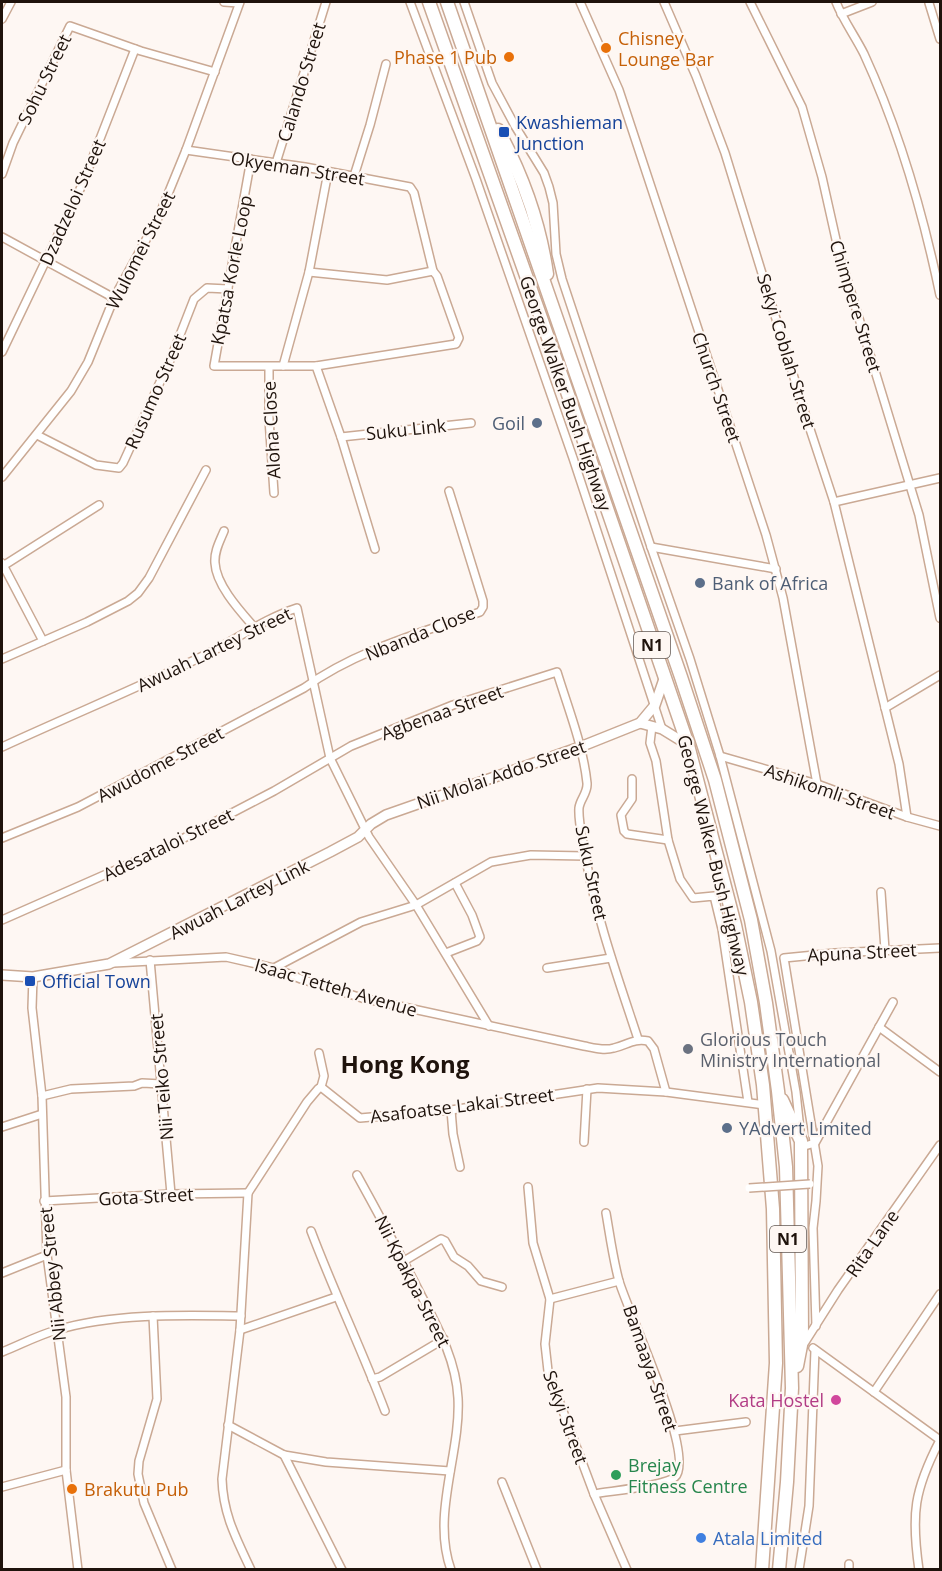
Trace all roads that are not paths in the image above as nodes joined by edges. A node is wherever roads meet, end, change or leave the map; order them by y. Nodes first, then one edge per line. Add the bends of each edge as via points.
1 (11, 2) edge
2 (224, 2) edge
3 (240, 2) edge
4 (326, 2) edge
5 (410, 2) edge
6 (429, 2) edge
7 (447, 2) edge
8 (464, 2) edge
9 (580, 2) edge
10 (664, 2) edge
11 (750, 2) edge
12 (836, 2) edge
13 (872, 2) edge
14 (929, 3) edge
15 (841, 14) junction
16 (2, 19) edge
17 (940, 39) edge
18 (135, 49) junction
19 (386, 64) dead end
20 (215, 72) junction
21 (186, 150) junction
22 (251, 159) junction
23 (276, 163) junction
24 (328, 172) junction
25 (2, 174) edge
26 (354, 176) junction
27 (410, 187) joint
28 (2, 237) edge
29 (46, 260) junction
30 (433, 271) junction
31 (309, 272) junction
32 (228, 289) junction
33 (940, 295) edge
34 (114, 298) junction
35 (2, 352) edge
36 (283, 366) junction
37 (316, 366) junction
38 (269, 367) junction
39 (471, 423) dead end
40 (37, 435) junction
41 (341, 437) junction
42 (206, 470) dead end
43 (2, 477) edge
44 (940, 478) edge
45 (911, 485) junction
46 (449, 491) dead end
47 (274, 493) dead end
48 (834, 501) junction
49 (99, 505) dead end
50 (224, 531) dead end
51 (651, 547) junction
52 (375, 549) dead end
53 (2, 565) edge
54 (776, 569) junction
55 (940, 618) edge
56 (254, 627) junction
57 (43, 641) junction
58 (2, 660) edge
59 (557, 672) joint
60 (940, 675) edge
61 (664, 679) junction
62 (314, 681) junction
63 (655, 705) junction
64 (885, 708) junction
65 (640, 723) junction
66 (652, 726) junction
67 (662, 729) junction
68 (688, 746) junction
69 (2, 747) edge
70 (580, 747) junction
71 (720, 756) junction
72 (330, 758) junction
73 (632, 779) dead end
74 (817, 784) junction
75 (907, 818) junction
76 (940, 826) edge
77 (364, 829) junction
78 (2, 838) edge
79 (668, 840) junction
80 (585, 856) junction
81 (455, 883) junction
82 (881, 892) dead end
83 (416, 905) junction
84 (2, 920) edge
85 (940, 948) edge
86 (885, 950) junction
87 (446, 953) junction
88 (611, 958) junction
89 (150, 960) junction
90 (109, 964) junction
91 (274, 968) junction
92 (547, 968) dead end
93 (2, 975) edge
94 (33, 977) junction
95 (893, 1002) dead end
96 (489, 1026) junction
97 (879, 1027) junction
98 (638, 1039) junction
99 (319, 1053) dead end
100 (940, 1072) edge
101 (162, 1084) junction
102 (321, 1087) junction
103 (587, 1089) junction
104 (778, 1091) junction
105 (666, 1092) junction
106 (42, 1096) junction
107 (748, 1102) junction
108 (765, 1105) junction
109 (451, 1110) junction
110 (42, 1114) junction
111 (2, 1127) edge
112 (584, 1142) dead end
113 (814, 1143) junction
114 (801, 1144) junction
115 (940, 1145) edge
116 (459, 1167) dead end
117 (357, 1175) dead end
118 (810, 1185) dead end
119 (528, 1187) dead end
120 (749, 1188) dead end
121 (248, 1193) junction
122 (171, 1194) junction
123 (44, 1201) junction
124 (606, 1213) dead end
125 (311, 1231) dead end
126 (47, 1255) junction
127 (404, 1261) junction
128 (2, 1273) edge
129 (619, 1281) junction
130 (501, 1287) dead end
131 (940, 1294) edge
132 (336, 1297) junction
133 (550, 1299) junction
134 (153, 1316) junction
135 (241, 1316) junction
136 (816, 1326) junction
137 (57, 1330) junction
138 (240, 1330) junction
139 (444, 1339) junction
140 (804, 1341) junction
141 (815, 1350) junction
142 (2, 1352) edge
143 (375, 1378) junction
144 (792, 1388) junction
145 (874, 1392) junction
146 (385, 1411) dead end
147 (746, 1422) dead end
148 (228, 1425) junction
149 (675, 1431) junction
150 (940, 1440) edge
151 (284, 1455) junction
152 (66, 1470) junction
153 (450, 1471) junction
154 (502, 1482) dead end
155 (2, 1487) edge
156 (594, 1494) junction
157 (78, 1569) edge
158 (172, 1569) edge
159 (251, 1569) edge
160 (342, 1569) edge
161 (451, 1569) edge
162 (537, 1569) edge
163 (627, 1569) edge
164 (762, 1569) edge
165 (778, 1569) edge
166 (799, 1569) edge
167 (919, 1569) edge

1 - 16 street
2 - 3 street
3 - 20 street, Wulomei Street
4 - 23 street, Calando Street
5 - 63 street via 476,179
6 - 61 highway, George Walker Bush Highway / N1
7 - 104 highway, George Walker Bush Highway / N1 via 485,108 512,155 543,243 550,299 715,780 751,920
8 - 51 street via 492,83 549,187 562,279
9 - 54 street, Church Street via 623,101
10 - 48 street, Sekyi Coblah Street via 725,153
11 - 45 street, Chimpere Street via 802,107 838,253
12 - 15 street
13 - 15 street
14 - 17 street
15 - 33 street via 863,53 894,127 924,224
18 - 20 street, Sohu Street
18 - 25 street, Sohu Street via 70,26
18 - 29 street, Dzadzeloi Street via 82,185
19 - 26 street
20 - 21 street, Wulomei Street
21 - 22 street, Okyeman Street
21 - 34 street, Wulomei Street via 159,216
22 - 23 street, Okyeman Street
22 - 32 street, Kpatsa Korle Loop
23 - 24 street, Okyeman Street
24 - 26 street, Okyeman Street
24 - 31 street
26 - 27 street, Okyeman Street
27 - 30 street, Kpatsa Korle Loop
28 - 29 street
29 - 34 street
29 - 35 street, Dzadzeloi Street
30 - 31 street via 387,280
30 - 37 street, Kpatsa Korle Loop via 459,338 456,344
31 - 36 street
32 - 38 street, Kpatsa Korle Loop via 213,364
32 - 40 street, Rusumo Street via 207,288 194,299 119,468 96,465
34 - 40 street, Wulomei Street via 80,377
36 - 37 street, Kpatsa Korle Loop
36 - 38 street, Kpatsa Korle Loop
37 - 41 street
38 - 47 street, Aloha Close via 268,419
39 - 41 street, Suku Link
40 - 43 street, Wulomei Street
41 - 52 street
42 - 57 street via 138,593
44 - 45 street
45 - 48 street
45 - 55 street, Chimpere Street
46 - 62 street, Nbanda Close via 483,601 480,612 399,640
48 - 64 street, Sekyi Coblah Street
49 - 53 street
50 - 56 street via 215,565 234,604
51 - 54 street
51 - 71 street
53 - 57 street
54 - 74 street, Church Street
56 - 62 street, Awuah Lartey Street via 297,608
56 - 69 street, Awuah Lartey Street via 203,656
57 - 58 street
59 - 70 street, Suku Street
59 - 72 street, Agbenaa Street via 453,705
60 - 64 street
61 - 63 street, Nii Molai Addo Street
61 - 68 highway, George Walker Bush Highway / N1
62 - 72 street, Awuah Lartey Street
62 - 78 street, Awudome Street via 88,802
63 - 65 street, Nii Molai Addo Street
63 - 67 street
64 - 75 street, Sekyi Coblah Street
65 - 66 street
65 - 70 street, Nii Molai Addo Street
66 - 67 street
66 - 79 street via 650,743
67 - 68 street
68 - 108 highway, George Walker Bush Highway / N1 via 737,936 751,1002
70 - 77 street, Nii Molai Addo Street via 386,815
70 - 80 street, Suku Street via 587,785 579,810
71 - 74 street, Ashikomli Street
71 - 114 street via 771,951 796,1092
72 - 77 street, Awuah Lartey Street
72 - 84 street, Adesataloi Street via 161,850
73 - 79 street via 632,799 621,814 624,831
74 - 75 street, Ashikomli Street
75 - 76 street, Ashikomli Street
77 - 83 street, Awuah Lartey Street
77 - 90 street, Awuah Lartey Link via 358,837 330,852
79 - 107 street via 680,879 693,898 714,896
80 - 81 street via 531,855 491,862
80 - 88 street, Suku Street
81 - 83 street
81 - 87 street via 480,937
82 - 86 street
83 - 87 street, Awuah Lartey Street
83 - 91 street via 361,922
85 - 86 street, Apuna Street
86 - 113 street, Apuna Street via 784,958
87 - 96 street, Awuah Lartey Street
88 - 92 street
88 - 98 street, Suku Street
89 - 90 street, Isaac Tetteh Avenue
89 - 91 street, Isaac Tetteh Avenue via 226,957
89 - 101 street, Nii Teiko Street
90 - 94 street, Isaac Tetteh Avenue
91 - 96 street, Isaac Tetteh Avenue via 362,998
93 - 94 street, Isaac Tetteh Avenue
94 - 106 street, Nii Abbey Street via 32,1008
95 - 97 street
96 - 98 street, Isaac Tetteh Avenue via 602,1049
97 - 100 street
97 - 113 street
98 - 105 street via 648,1041 654,1049
99 - 102 street via 324,1076
101 - 106 street via 71,1089
101 - 122 street, Nii Teiko Street
102 - 109 street, Asafoatse Lakai Street via 360,1118
102 - 121 street via 296,1118
103 - 105 street, Asafoatse Lakai Street
103 - 109 street, Asafoatse Lakai Street
103 - 112 street
104 - 114 highway
104 - 144 highway, George Walker Bush Highway / N1 via 786,1167
105 - 107 street, Asafoatse Lakai Street
106 - 110 street, Nii Abbey Street
107 - 108 street, Asafoatse Lakai Street
108 - 164 highway, George Walker Bush Highway / N1 via 776,1321
109 - 116 street
110 - 111 street
110 - 123 street, Nii Abbey Street
113 - 114 street
113 - 136 street via 818,1175 813,1228
114 - 140 highway
115 - 136 street, Rita Lane
117 - 127 street, Nii Kpakpa Street
118 - 120 street, bridge
119 - 133 street, Sekyi Street via 533,1244
121 - 122 street, Gota Street
121 - 135 street
122 - 123 street, Gota Street
123 - 126 street, Nii Abbey Street
124 - 129 street, Bamaaya Street
125 - 132 street
126 - 128 street
126 - 137 street, Nii Abbey Street
127 - 130 street via 441,1239 481,1281
127 - 139 street, Nii Kpakpa Street
129 - 133 street
129 - 149 street, Bamaaya Street
131 - 145 street
132 - 138 street
132 - 143 street
133 - 156 street, Sekyi Street via 545,1344 548,1371
134 - 135 street
134 - 137 street
134 - 158 street via 157,1399 138,1474 144,1503
135 - 138 street
136 - 140 street, Rita Lane
137 - 142 street
137 - 152 street, Nii Abbey Street via 66,1397
138 - 148 street
139 - 143 street
139 - 153 street, Nii Kpakpa Street via 458,1397
140 - 141 street
140 - 144 highway
141 - 145 street
141 - 166 street via 808,1506
143 - 146 street
144 - 165 highway, George Walker Bush Highway / N1
145 - 150 street
147 - 149 street
148 - 151 street
148 - 159 street via 223,1503
149 - 156 street, Bamaaya Street via 679,1470 675,1476 663,1482
150 - 167 street via 923,1476 916,1506 914,1534
151 - 153 street
151 - 160 street
152 - 155 street
152 - 157 street, Nii Abbey Street
153 - 161 street, Nii Kpakpa Street via 444,1523
154 - 162 street
156 - 163 street, Sekyi Street

